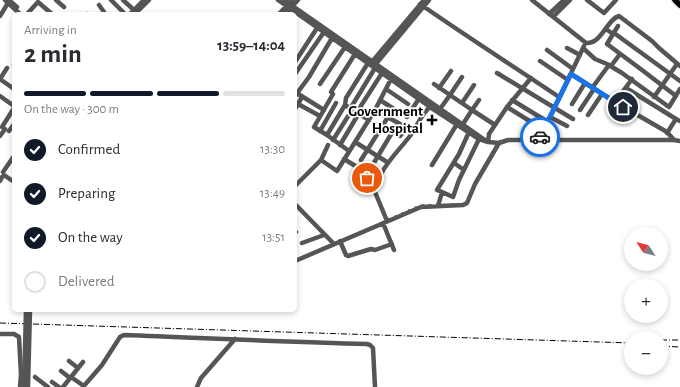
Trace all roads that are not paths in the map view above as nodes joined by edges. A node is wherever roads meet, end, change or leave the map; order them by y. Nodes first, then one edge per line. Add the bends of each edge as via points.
1 (56, 0) edge
2 (110, 0) edge
3 (123, 0) edge
4 (144, 0) edge
5 (149, 0) edge
6 (278, 0) edge
7 (284, 0) edge
8 (298, 0) edge
9 (429, 0) edge
10 (532, 0) edge
11 (536, 0) edge
12 (564, 0) edge
13 (570, 0) edge
14 (587, 0) edge
15 (616, 0) edge
16 (675, 0) edge
17 (6, 1) edge
18 (0, 3) edge
19 (422, 4) edge
20 (99, 5) dead end
21 (290, 5) edge
22 (680, 6) edge
23 (64, 7) dead end
24 (18, 12) edge
25 (21, 12) edge
26 (29, 12) edge
27 (50, 12) edge
28 (104, 12) edge
29 (123, 12) edge
30 (132, 12) edge
31 (134, 12) edge
32 (134, 12) edge
33 (281, 12) edge
34 (552, 15) junction
35 (0, 16) edge
36 (618, 26) dead end
37 (317, 28) junction
38 (606, 29) junction
39 (324, 32) junction
40 (614, 33) junction
41 (332, 38) junction
42 (588, 42) junction
43 (345, 46) junction
44 (567, 48) dead end
45 (583, 48) junction
46 (546, 50) dead end
47 (355, 54) junction
48 (620, 54) junction
49 (580, 55) junction
50 (297, 59) edge
51 (540, 61) dead end
52 (373, 64) junction
53 (610, 65) junction
54 (678, 65) edge
55 (7, 68) dead end
56 (297, 71) edge
57 (451, 71) dead end
58 (572, 71) junction
59 (382, 73) junction
60 (497, 73) dead end
61 (670, 74) junction
62 (462, 77) dead end
63 (531, 78) junction
64 (391, 79) junction
65 (632, 79) junction
66 (568, 80) junction
67 (680, 81) edge
68 (585, 83) junction
69 (320, 84) dead end
70 (434, 84) dead end
71 (474, 85) dead end
72 (662, 85) junction
73 (12, 88) edge
74 (439, 88) junction
75 (523, 88) junction
76 (593, 88) junction
77 (626, 88) junction
78 (386, 89) junction
79 (680, 89) edge
80 (297, 93) edge
81 (297, 94) edge
82 (602, 94) junction
83 (450, 95) junction
84 (676, 96) junction
85 (302, 97) junction
86 (420, 97) junction
87 (559, 97) junction
88 (654, 97) junction
89 (2, 98) edge
90 (380, 100) junction
91 (479, 100) dead end
92 (512, 100) junction
93 (615, 102) junction
94 (336, 103) dead end
95 (462, 103) junction
96 (298, 104) joint
97 (408, 104) dead end
98 (572, 104) dead end
99 (0, 105) edge
100 (345, 105) junction
101 (12, 106) edge
102 (430, 107) junction
103 (508, 107) junction
104 (554, 108) junction
105 (351, 109) junction
106 (440, 109) junction
107 (324, 110) junction
108 (375, 110) junction
109 (472, 110) junction
110 (580, 110) dead end
111 (12, 112) edge
112 (358, 113) junction
113 (400, 113) dead end
114 (588, 115) dead end
115 (320, 116) junction
116 (388, 117) junction
117 (407, 117) dead end
118 (549, 119) junction
119 (573, 119) dead end
120 (369, 120) junction
121 (678, 120) edge
122 (397, 122) junction
123 (457, 124) junction
124 (463, 124) junction
125 (12, 125) edge
126 (495, 125) junction
127 (567, 126) dead end
128 (5, 129) junction
129 (544, 130) junction
130 (320, 131) junction
131 (469, 132) junction
132 (667, 133) junction
133 (327, 135) junction
134 (0, 136) edge
135 (400, 136) junction
136 (479, 139) junction
137 (333, 140) junction
138 (539, 140) junction
139 (674, 140) junction
140 (680, 141) edge
141 (356, 142) junction
142 (488, 142) junction
143 (499, 142) junction
144 (340, 145) junction
145 (328, 146) dead end
146 (367, 150) junction
147 (349, 151) junction
148 (378, 157) junction
149 (12, 159) edge
150 (321, 160) junction
151 (344, 160) junction
152 (361, 160) dead end
153 (12, 162) edge
154 (387, 162) junction
155 (454, 163) junction
156 (432, 165) dead end
157 (372, 166) dead end
158 (464, 170) junction
159 (381, 174) dead end
160 (2, 175) edge
161 (12, 181) edge
162 (297, 184) edge
163 (442, 192) junction
164 (297, 206) edge
165 (438, 206) junction
166 (385, 222) junction
167 (324, 235) junction
168 (340, 241) junction
169 (302, 243) dead end
170 (334, 244) junction
171 (392, 244) junction
172 (394, 250) dead end
173 (297, 260) edge
174 (26, 312) edge
175 (30, 312) edge
176 (0, 334) edge
177 (235, 339) junction
178 (69, 361) dead end
179 (83, 362) dead end
180 (78, 368) junction
181 (61, 371) dead end
182 (35, 377) dead end
183 (71, 377) junction
184 (199, 380) junction
185 (52, 382) dead end
186 (20, 387) edge
187 (24, 387) edge
188 (28, 387) edge
189 (48, 387) edge
190 (59, 387) edge
191 (63, 387) edge
192 (83, 387) edge
193 (197, 387) edge
194 (201, 387) edge
195 (375, 387) edge

1 - 23 street
2 - 29 street
3 - 30 street
4 - 31 street
5 - 32 street
6 - 21 street
7 - 21 street
8 - 21 street
9 - 19 street
10 - 34 street
11 - 34 street
12 - 34 street
13 - 34 street
14 - 15 street via 604,13
16 - 22 main road
17 - 18 street
17 - 24 street
17 - 25 street
17 - 35 street
19 - 52 street
19 - 63 street
20 - 28 street
21 - 33 street
21 - 37 street
21 - 52 street
26 - 27 street via 38,2
34 - 42 street
36 - 40 street
37 - 39 street
37 - 50 street
38 - 40 street
38 - 42 street
38 - 54 street via 616,17 621,17
39 - 41 street
39 - 56 street
40 - 48 street via 606,44
40 - 61 street
41 - 43 street
41 - 80 street
42 - 45 street
43 - 47 street
43 - 69 street
44 - 49 street
45 - 49 street
45 - 53 street via 595,59
46 - 58 street
47 - 52 street
47 - 107 street via 331,92 333,94
48 - 53 street
48 - 72 street
49 - 58 street
51 - 66 street
52 - 59 street
52 - 86 street
52 - 100 street via 346,98
52 - 105 street
53 - 65 street
53 - 76 street
54 - 61 street
55 - 73 street via 0,79
57 - 74 street
58 - 66 street
58 - 68 street
59 - 64 street
59 - 112 street
60 - 75 street
61 - 67 street
61 - 72 street
62 - 83 street
63 - 75 street
63 - 87 street
64 - 78 street
64 - 86 street
65 - 77 street
65 - 88 street
66 - 87 street
68 - 76 street
68 - 98 street
70 - 74 street
71 - 95 street
72 - 84 street
72 - 88 street
74 - 83 street
75 - 92 street
75 - 104 street
76 - 82 street
76 - 110 street
77 - 93 street
77 - 121 street
78 - 90 street
78 - 97 street
79 - 84 street
81 - 85 street
82 - 93 street
82 - 114 street
83 - 95 street
83 - 106 street
84 - 88 street via 669,107
85 - 96 street
85 - 107 street
86 - 102 street
86 - 106 street
86 - 117 street
87 - 104 street
89 - 99 street
89 - 101 street
90 - 108 street
90 - 113 street
91 - 109 street
92 - 103 street
92 - 118 street
93 - 132 street
94 - 130 street
95 - 109 street
96 - 115 street
100 - 105 street
100 - 133 street
102 - 123 street
102 - 154 street via 404,144
103 - 126 street
103 - 129 street
104 - 118 street
104 - 119 street
105 - 112 street
105 - 137 street
106 - 124 street
107 - 115 street
108 - 116 street
108 - 120 street
109 - 124 street
109 - 126 street
111 - 128 street
112 - 120 street
112 - 144 street
115 - 130 street via 314,127
116 - 122 street
116 - 146 street
118 - 127 street
118 - 129 street
120 - 141 street
121 - 132 street
122 - 135 street
122 - 135 street via 407,128
123 - 131 street
123 - 156 street
124 - 142 street
125 - 128 street
126 - 142 street via 489,134
128 - 134 street
129 - 138 street
130 - 133 street
131 - 136 street
131 - 155 street
132 - 139 street
133 - 137 street
135 - 148 street via 393,132
136 - 142 street
136 - 158 street
137 - 144 street
138 - 139 street
138 - 143 street
139 - 140 street
141 - 146 street
141 - 147 street
142 - 143 street
143 - 165 street via 467,203
144 - 147 street
145 - 150 street
146 - 148 street
146 - 152 street
147 - 151 street
148 - 154 street
148 - 157 street
149 - 160 street
150 - 151 street via 337,171
150 - 162 street
151 - 166 street via 362,170 375,192
153 - 160 street
154 - 159 street
155 - 158 street
155 - 163 street via 438,190
158 - 163 street via 453,196
160 - 161 street
163 - 165 street
164 - 167 street
165 - 166 street via 421,206
166 - 168 street
166 - 171 street
167 - 169 street
167 - 170 street
168 - 170 street
168 - 171 street via 348,256
170 - 173 street
171 - 172 street
174 - 187 street, bridge
175 - 188 street, bridge
176 - 186 street via 14,334 19,337 22,375
177 - 184 street
177 - 192 street via 122,335 103,364
177 - 195 street via 370,345 373,348
178 - 180 street
179 - 180 street
180 - 183 street
181 - 183 street
182 - 189 street
183 - 191 street
183 - 192 street
184 - 193 street
184 - 194 street
185 - 190 street

